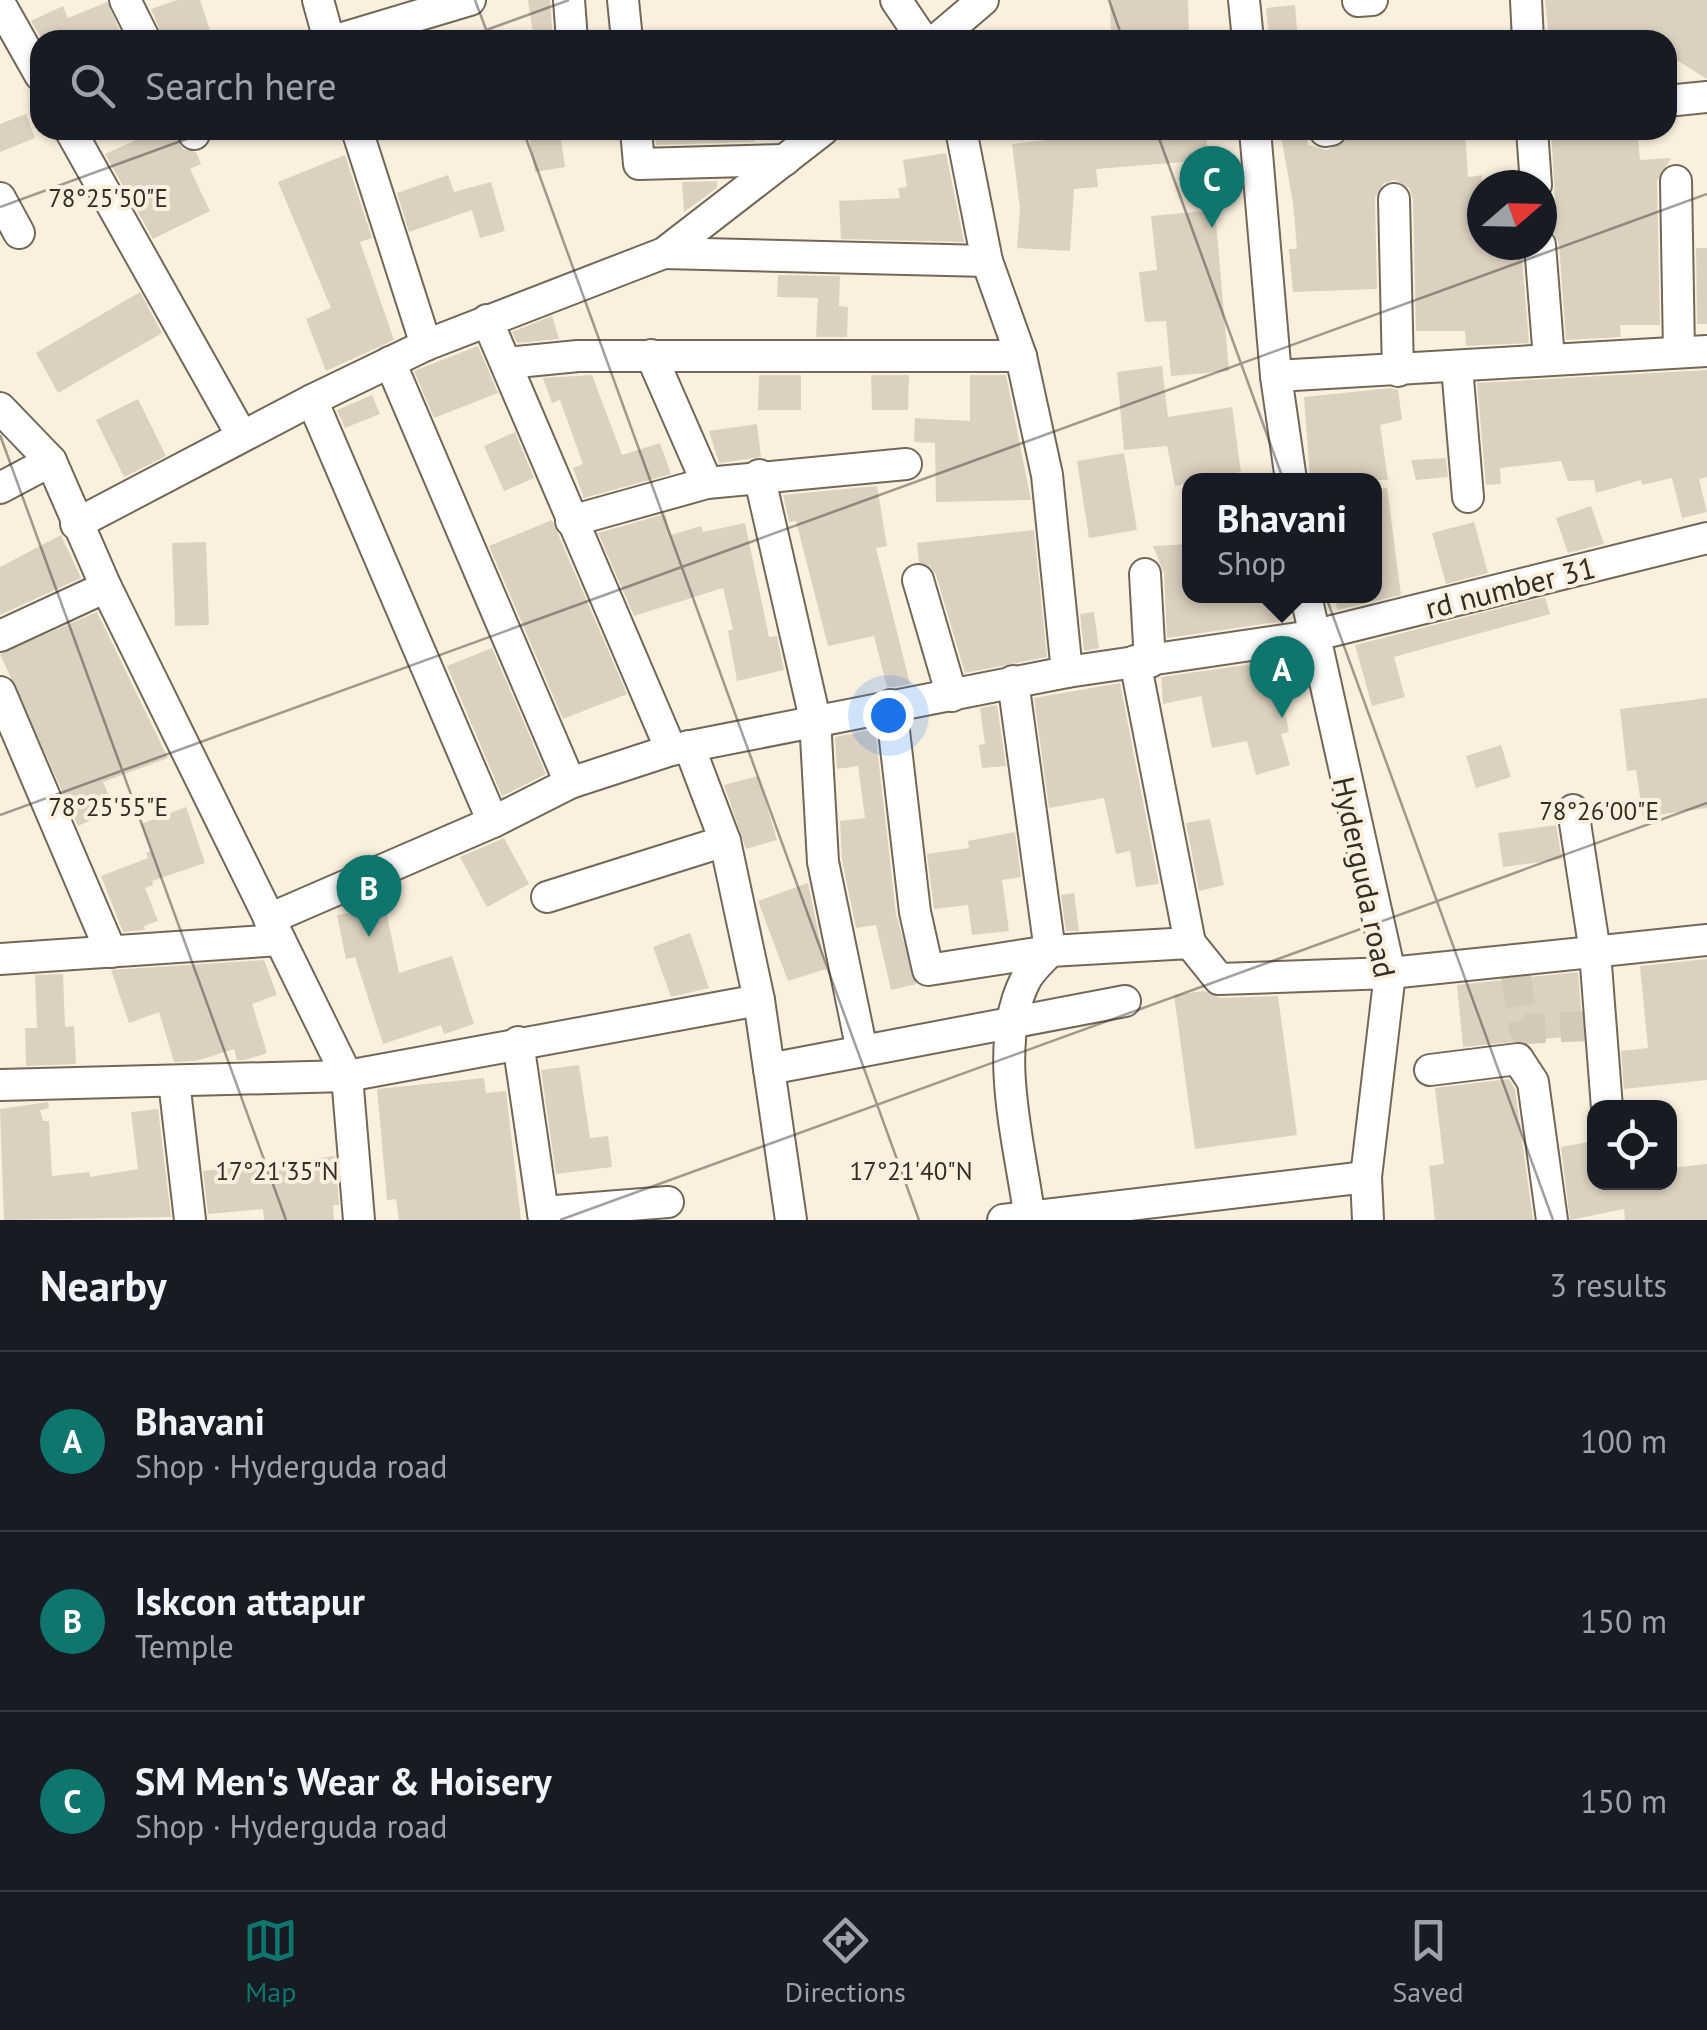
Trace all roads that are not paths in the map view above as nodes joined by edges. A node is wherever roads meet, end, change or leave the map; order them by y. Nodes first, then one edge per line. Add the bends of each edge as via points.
1 (124, 0) edge
2 (318, 0) edge
3 (470, 0) edge
4 (568, 0) edge
5 (623, 0) edge
6 (896, 0) edge
7 (984, 0) edge
8 (1244, 0) edge
9 (1526, 0) edge
10 (0, 4) edge
11 (140, 30) edge
12 (328, 30) edge
13 (366, 30) edge
14 (571, 30) edge
15 (626, 30) edge
16 (916, 30) edge
17 (948, 30) edge
18 (1247, 30) edge
19 (1528, 30) edge
20 (30, 58) edge
21 (1707, 97) edge
22 (1677, 100) edge
23 (76, 140) edge
24 (360, 140) edge
25 (637, 140) edge
26 (810, 140) edge
27 (963, 140) edge
28 (1256, 140) edge
29 (1533, 140) edge
30 (785, 160) junction
31 (1535, 170) edge
32 (1676, 181) dead end
33 (0, 198) edge
34 (1394, 199) dead end
35 (19, 233) dead end
36 (664, 254) junction
37 (987, 260) junction
38 (1541, 260) edge
39 (487, 320) junction
40 (426, 345) junction
41 (1693, 352) edge
42 (652, 355) junction
43 (1021, 356) junction
44 (1548, 360) junction
45 (390, 362) junction
46 (507, 362) junction
47 (1457, 367) junction
48 (1398, 371) junction
49 (1276, 376) junction
50 (312, 400) junction
51 (0, 408) edge
52 (242, 436) junction
53 (51, 461) junction
54 (906, 464) dead end
55 (1289, 473) edge
56 (759, 474) junction
57 (706, 483) junction
58 (0, 488) edge
59 (1468, 497) dead end
60 (571, 521) junction
61 (76, 524) junction
62 (1707, 538) edge
63 (1145, 574) dead end
64 (918, 580) dead end
65 (106, 587) junction
66 (1307, 603) edge
67 (0, 636) edge
68 (1312, 636) junction
69 (1143, 662) junction
70 (1067, 672) junction
71 (1013, 682) junction
72 (0, 692) edge
73 (952, 696) junction
74 (891, 705) junction
75 (816, 719) junction
76 (680, 748) junction
77 (570, 783) junction
78 (1573, 810) dead end
79 (494, 822) junction
80 (725, 841) junction
81 (546, 897) dead end
82 (274, 930) junction
83 (1707, 940) edge
84 (1190, 943) junction
85 (1050, 951) junction
86 (111, 952) junction
87 (1595, 952) junction
88 (0, 959) edge
89 (1390, 972) junction
90 (759, 1000) junction
91 (1125, 1001) dead end
92 (1014, 1022) junction
93 (518, 1042) junction
94 (862, 1051) junction
95 (769, 1070) junction
96 (1430, 1070) dead end
97 (347, 1076) junction
98 (174, 1080) junction
99 (0, 1085) edge
100 (1606, 1100) edge
101 (1366, 1177) junction
102 (668, 1202) dead end
103 (544, 1216) edge
104 (1021, 1219) edge
105 (190, 1220) edge
106 (359, 1220) edge
107 (791, 1220) edge
108 (1368, 1220) edge
109 (1552, 1220) edge

1 - 11 street
2 - 12 street
3 - 13 street
4 - 14 street
5 - 15 street
6 - 16 street
7 - 17 street
8 - 18 street
9 - 19 street
10 - 20 street
21 - 22 street
23 - 52 street
24 - 40 street
25 - 30 street via 639,164
26 - 30 street
27 - 37 street
28 - 49 street
29 - 31 street
30 - 36 street
32 - 41 street
33 - 35 street
34 - 48 street
36 - 37 street
36 - 39 street
37 - 43 street
38 - 44 street
39 - 40 street
39 - 46 street
40 - 45 street
41 - 44 street
42 - 43 street
42 - 46 street
42 - 57 street
43 - 70 street via 1047,476
44 - 47 street
45 - 50 street
45 - 77 street
46 - 60 street
47 - 48 street
47 - 59 street
48 - 49 street
49 - 55 street
50 - 52 street
50 - 79 street
51 - 53 street
52 - 61 street
53 - 58 street
53 - 61 street
54 - 56 street
56 - 57 street
56 - 75 street
57 - 60 street
60 - 76 street
61 - 65 street
62 - 68 street, rd number 31
63 - 69 street
64 - 73 street
65 - 67 street
65 - 82 street
66 - 68 street, Hyderguda road
68 - 69 street, rd number 31
68 - 89 street, Hyderguda road
69 - 70 street, rd number 31
69 - 84 street
70 - 71 street, rd number 31
71 - 73 street, rd number 31
71 - 85 street
72 - 86 street
73 - 74 street, rd number 31
74 - 75 street, rd number 31
74 - 85 street via 928,970
75 - 76 street, rd number 31
75 - 94 street via 823,862
76 - 77 street, rd number 31
76 - 80 street
77 - 79 street, rd number 31
78 - 87 street
79 - 82 street, rd number 31
80 - 81 street
80 - 90 street
82 - 86 street, rd number 31
82 - 97 street
83 - 87 street
84 - 85 street
84 - 89 street via 1218,980
85 - 92 street via 1025,980
86 - 88 street, rd number 31
87 - 89 street via 1515,968
87 - 100 street via 1595,1025
89 - 101 street, Hyderguda road
90 - 93 street
90 - 95 street
91 - 92 street
92 - 94 street
92 - 104 street via 1010,1096
93 - 97 street
93 - 103 street
94 - 95 street
95 - 107 street
96 - 109 street via 1518,1059 1524,1064 1533,1082
97 - 98 street
97 - 106 street
98 - 99 street
98 - 105 street
101 - 104 street
101 - 108 street, Hyderguda road
102 - 103 street

